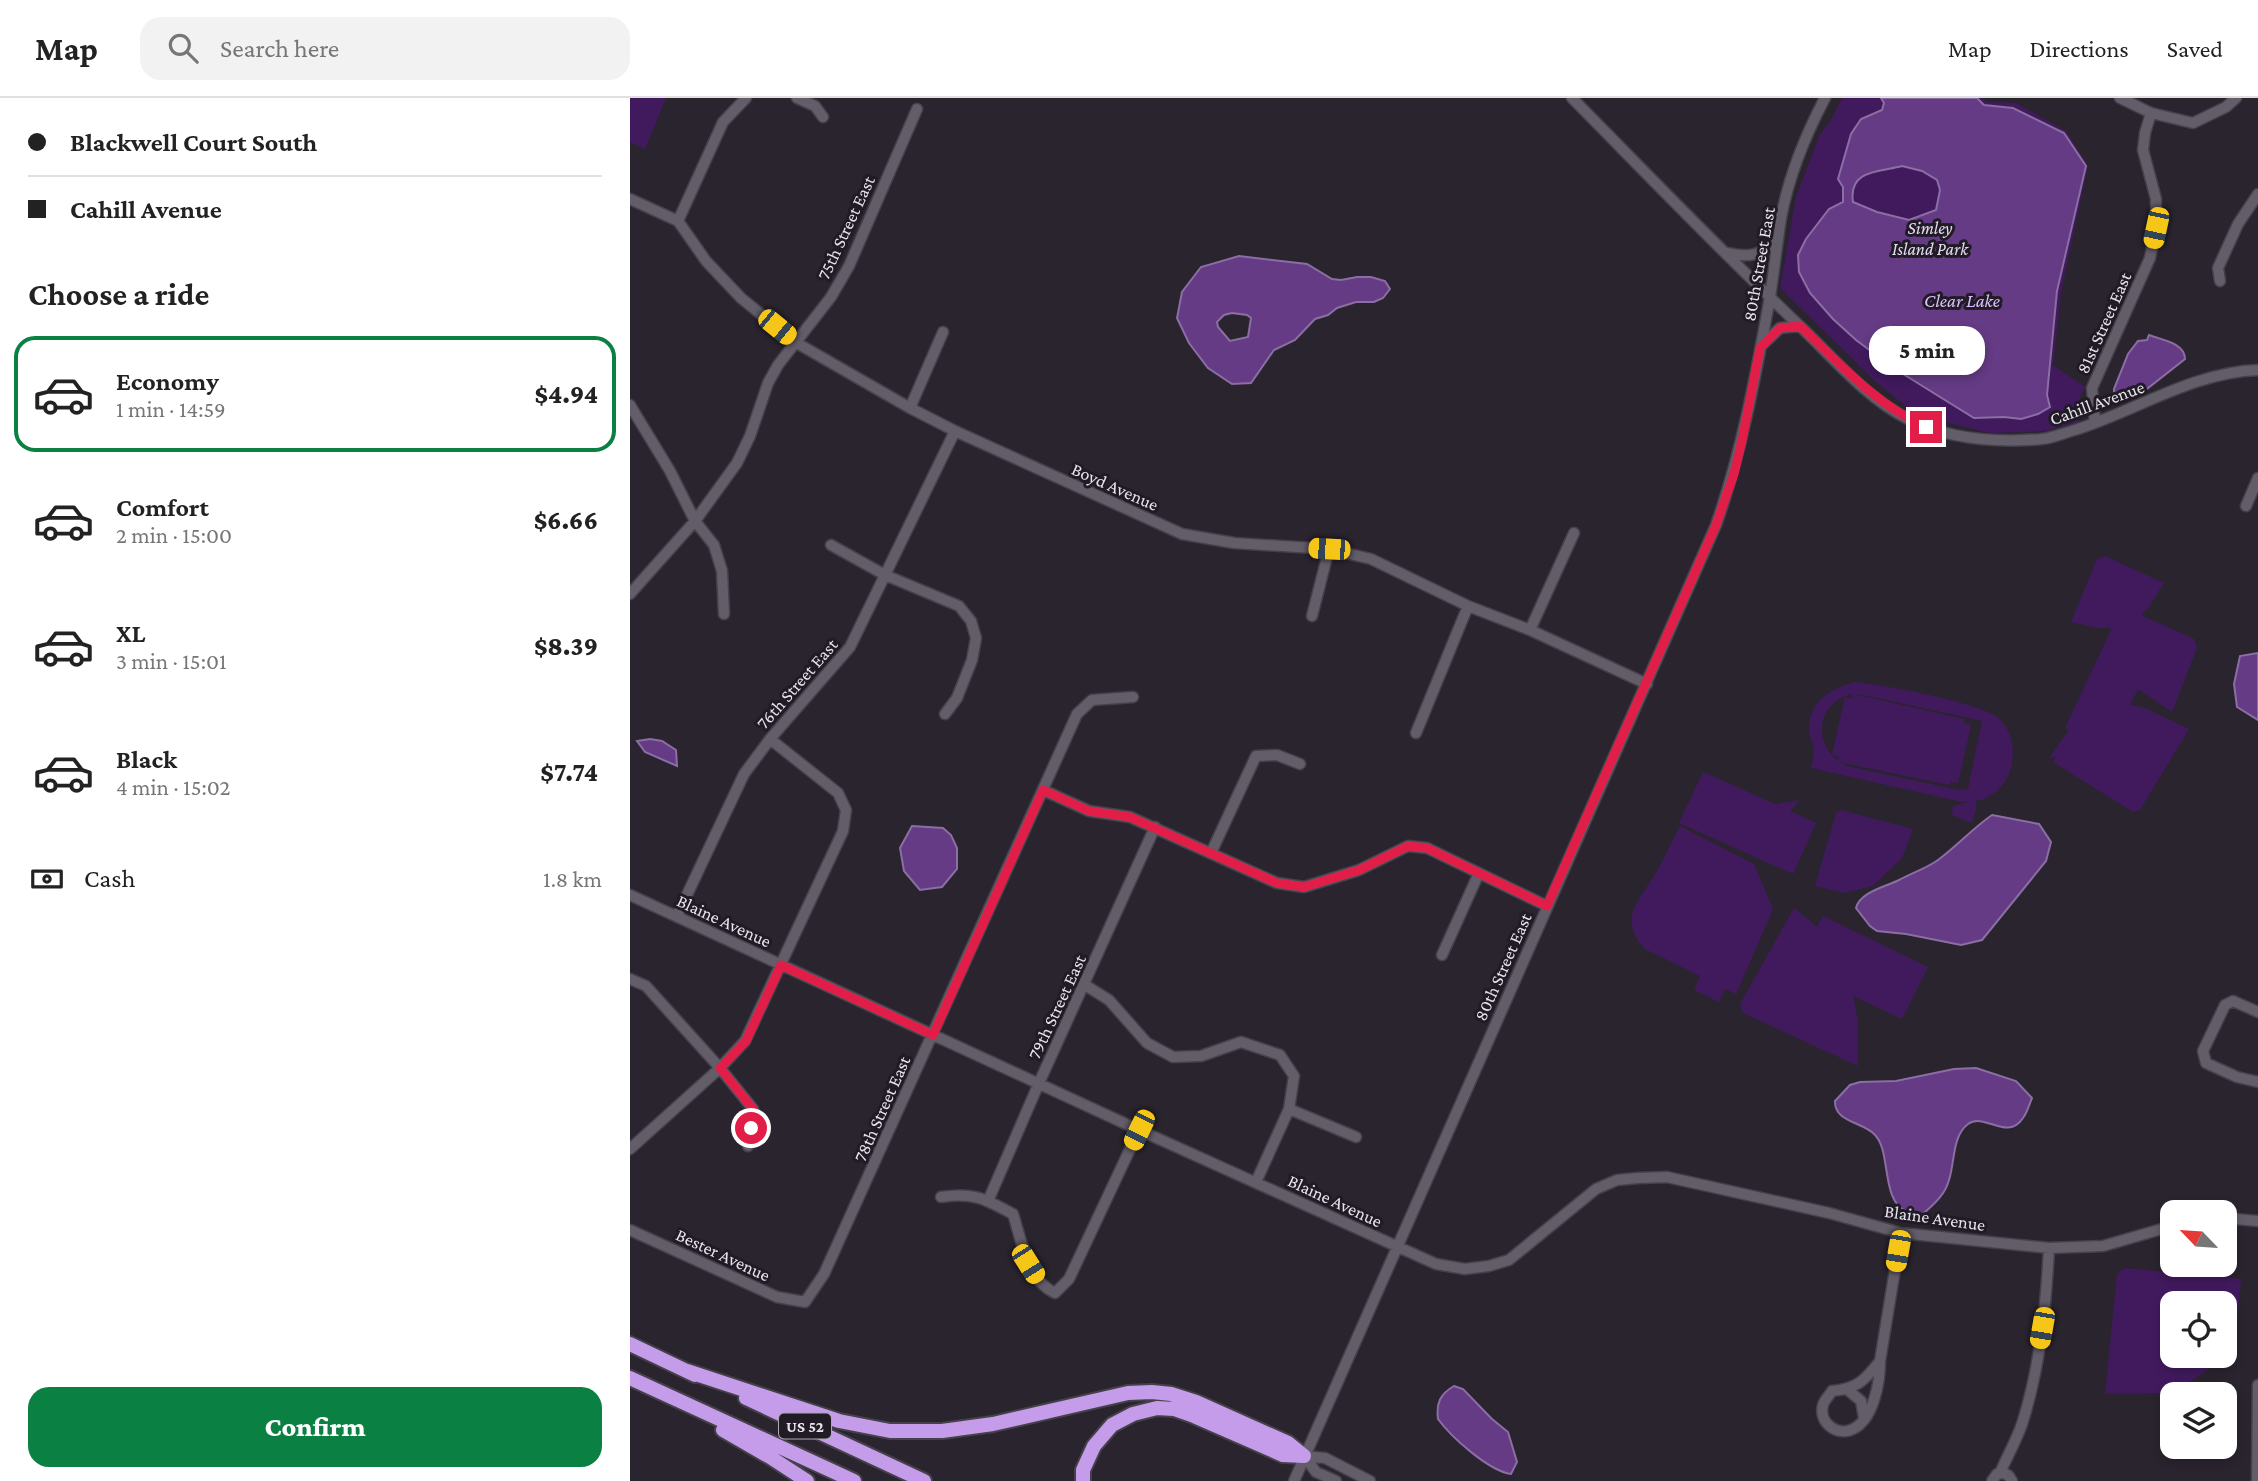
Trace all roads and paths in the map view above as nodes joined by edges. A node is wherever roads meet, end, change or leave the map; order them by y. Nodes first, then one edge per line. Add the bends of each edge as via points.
1 (746, 98) edge
2 (797, 98) edge
3 (1572, 98) edge
4 (1825, 98) edge
5 (2120, 98) edge
6 (2236, 98) edge
7 (917, 109) dead end
8 (2151, 113) junction
9 (823, 117) dead end
10 (2258, 194) edge
11 (630, 199) edge
12 (678, 221) junction
13 (1778, 241) junction
14 (1725, 252) junction
15 (2220, 281) dead end
16 (1770, 297) junction
17 (1800, 326) junction
18 (943, 332) dead end
19 (795, 342) junction
20 (1760, 348) junction
21 (2258, 370) edge
22 (630, 405) edge
23 (910, 408) junction
24 (2095, 423) junction
25 (955, 431) junction
26 (2258, 478) edge
27 (2246, 506) dead end
28 (695, 521) junction
29 (1574, 533) dead end
30 (831, 545) dead end
31 (1329, 549) junction
32 (886, 575) junction
33 (630, 594) edge
34 (1468, 606) junction
35 (724, 614) dead end
36 (1312, 616) dead end
37 (1530, 630) junction
38 (1647, 684) junction
39 (1133, 697) dead end
40 (945, 714) dead end
41 (1416, 733) dead end
42 (770, 739) junction
43 (1300, 764) dead end
44 (1043, 790) junction
45 (1155, 827) junction
46 (1211, 853) junction
47 (1479, 873) junction
48 (630, 895) edge
49 (1547, 906) junction
50 (677, 916) junction
51 (1442, 955) dead end
52 (781, 965) junction
53 (630, 979) edge
54 (1085, 985) junction
55 (2258, 1012) edge
56 (933, 1035) junction
57 (720, 1068) junction
58 (2258, 1082) edge
59 (1039, 1083) junction
60 (1289, 1110) junction
61 (1139, 1130) junction
62 (1356, 1137) dead end
63 (748, 1146) dead end
64 (630, 1149) edge
65 (1256, 1182) junction
66 (941, 1197) dead end
67 (988, 1201) junction
68 (2237, 1219) edge
69 (2258, 1221) edge
70 (2160, 1229) edge
71 (630, 1230) edge
72 (1901, 1233) junction
73 (1397, 1247) junction
74 (2049, 1248) junction
75 (804, 1302) joint
76 (630, 1344) edge
77 (1880, 1361) junction
78 (687, 1371) junction
79 (636, 1381) edge
80 (2258, 1385) edge
81 (1848, 1390) junction
82 (1864, 1419) junction
83 (1304, 1456) junction
84 (1996, 1477) edge
85 (807, 1481) edge
86 (854, 1481) edge
87 (924, 1481) edge
88 (1083, 1481) edge
89 (1294, 1481) edge
90 (1336, 1481) edge
91 (1370, 1481) edge
92 (2012, 1481) edge
93 (2257, 1481) edge

1 - 12 street via 723,122
2 - 9 street via 815,106
3 - 14 street, Cahill Avenue
4 - 13 street, 80th Street East via 1797,160
5 - 8 street
6 - 8 street via 2193,123
7 - 19 street, 75th Street East via 849,267 831,298
8 - 24 street, 81st Street East via 2143,150 2156,199 2156,228 2150,258 2092,388
10 - 15 street via 2218,268
11 - 12 street
12 - 19 street, Boyd Avenue via 706,261 741,298
13 - 14 street via 1763,253 1747,257
13 - 16 street, 80th Street East
14 - 16 street, Cahill Avenue
16 - 17 street, Cahill Avenue
16 - 20 street, 80th Street East
17 - 20 street via 1780,328
17 - 24 street, Cahill Avenue via 1893,410 1942,433 1987,442 2046,439
18 - 23 street
19 - 23 street, Boyd Avenue
19 - 28 street, 75th Street East via 768,383 737,463
20 - 38 street, 80th Street East via 1742,441 1716,525
21 - 24 street, Cahill Avenue via 2189,384
22 - 28 street
23 - 25 street, Boyd Avenue
25 - 31 street, Boyd Avenue via 1182,534 1234,543
25 - 32 street, 76th Street East
26 - 27 street
28 - 33 street, 75th Street East
28 - 35 street via 714,545 722,571
29 - 37 street
30 - 32 street
31 - 34 street, Boyd Avenue via 1371,559
31 - 36 street
32 - 40 street via 959,606 971,621 976,638 972,660 957,698
32 - 42 street, 76th Street East via 850,647
34 - 37 street, Boyd Avenue
34 - 41 street
37 - 38 street, Boyd Avenue
38 - 49 street, 80th Street East
39 - 44 street, 78th Street East via 1093,700 1077,714
42 - 50 street, 76th Street East via 744,774
42 - 52 street via 836,791 846,810 843,831
43 - 46 street via 1277,755 1256,757
44 - 45 street via 1089,811 1130,817
44 - 56 street, 78th Street East
45 - 46 street
45 - 54 street, 79th Street East
46 - 47 street via 1277,883 1304,887 1359,870 1408,846 1427,848
47 - 49 street
47 - 51 street
48 - 50 street, Blaine Avenue
49 - 73 street, 80th Street East
50 - 52 street, Blaine Avenue
52 - 56 street, Blaine Avenue
52 - 57 street via 746,1041
53 - 57 street via 646,986
54 - 59 street, 79th Street East
54 - 60 street via 1109,999 1147,1043 1173,1057 1201,1056 1241,1042 1280,1055 1294,1076
55 - 58 street via 2233,1001 2225,1005 2203,1051 2206,1063
56 - 59 street, Blaine Avenue
56 - 75 street, 78th Street East via 824,1274
57 - 63 street via 753,1109
57 - 64 street
59 - 61 street, Blaine Avenue
59 - 67 street, 79th Street East
60 - 62 street
60 - 65 street
61 - 65 street, Blaine Avenue
61 - 67 street via 1069,1279 1055,1293 1043,1288 1028,1264 1013,1214
65 - 73 street, Blaine Avenue
66 - 67 street via 965,1194
68 - 69 street
70 - 74 street, Blaine Avenue via 2103,1246
71 - 75 street, Bester Avenue via 777,1297
72 - 73 street, Blaine Avenue via 1667,1177 1617,1180 1596,1189 1509,1260 1489,1266 1465,1269 1436,1264
72 - 74 street, Blaine Avenue
72 - 77 street
73 - 83 street, 80th Street East
74 - 84 street via 2046,1302 2033,1380 2022,1424
76 - 78 highway, US 52
77 - 81 street
77 - 82 street via 1875,1399
78 - 83 highway via 839,1421 890,1431 968,1428 1128,1393 1171,1394 1288,1443
78 - 87 highway, US 52
79 - 85 highway
79 - 86 highway, US 52
80 - 93 street
81 - 82 street via 1861,1401
81 - 82 street via 1832,1391 1823,1405 1824,1418 1830,1428 1841,1433 1855,1429
83 - 88 highway via 1283,1455 1194,1416 1157,1408 1112,1425 1094,1446
83 - 89 street, 80th Street East
83 - 90 street via 1317,1472
83 - 91 street via 1325,1458
84 - 92 street via 2007,1475

